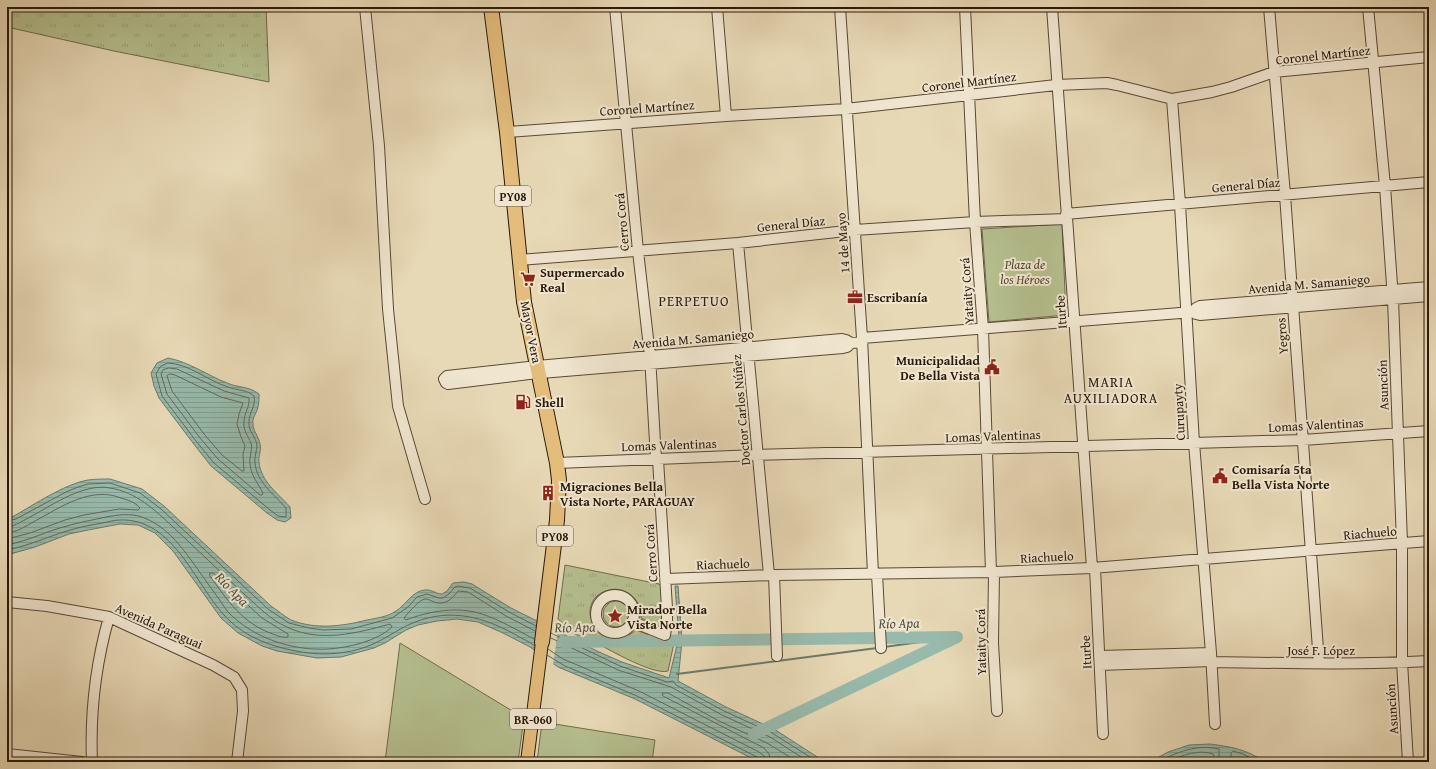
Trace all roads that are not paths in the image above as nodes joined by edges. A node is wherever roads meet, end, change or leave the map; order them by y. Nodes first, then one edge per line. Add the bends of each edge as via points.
1 (364, 7) edge
2 (491, 7) edge
3 (615, 7) edge
4 (717, 7) edge
5 (840, 7) edge
6 (965, 7) edge
7 (1052, 7) edge
8 (1269, 7) edge
9 (1368, 7) edge
10 (1429, 57) edge
11 (1373, 63) junction
12 (1274, 72) junction
13 (1056, 85) junction
14 (970, 96) junction
15 (1172, 99) junction
16 (846, 109) junction
17 (726, 116) junction
18 (626, 123) junction
19 (507, 132) junction
20 (1429, 182) edge
21 (1385, 186) junction
22 (1285, 195) junction
23 (1180, 204) junction
24 (1066, 216) junction
25 (975, 222) junction
26 (855, 230) junction
27 (738, 243) junction
28 (638, 251) junction
29 (519, 260) junction
30 (1429, 287) edge
31 (1392, 294) junction
32 (1429, 296) edge
33 (1293, 303) junction
34 (1190, 312) junction
35 (1074, 322) junction
36 (983, 329) junction
37 (862, 340) junction
38 (749, 352) junction
39 (650, 360) junction
40 (538, 369) junction
41 (1429, 431) edge
42 (1397, 433) junction
43 (1303, 440) junction
44 (1194, 443) junction
45 (1083, 446) junction
46 (986, 449) junction
47 (867, 453) junction
48 (757, 455) junction
49 (657, 459) junction
50 (557, 463) junction
51 (425, 499) dead end
52 (1429, 541) edge
53 (1402, 543) junction
54 (1311, 551) junction
55 (1203, 559) junction
56 (1094, 568) junction
57 (992, 572) junction
58 (875, 574) junction
59 (771, 575) junction
60 (671, 579) junction
61 (7, 602) edge
62 (109, 617) junction
63 (633, 622) dead end
64 (542, 642) joint
65 (881, 648) dead end
66 (777, 656) dead end
67 (1212, 658) junction
68 (1099, 661) junction
69 (1429, 661) edge
70 (1402, 662) junction
71 (1319, 663) junction
72 (997, 711) dead end
73 (1214, 724) dead end
74 (1103, 734) dead end
75 (7, 754) edge
76 (82, 762) edge
77 (92, 762) edge
78 (237, 762) edge
79 (527, 762) edge
80 (1408, 762) edge

1 - 51 street via 379,146 388,309 398,406
2 - 19 highway, Mayor Vera / PY08
3 - 18 street, Cerro Corá
4 - 17 street
5 - 16 street, 14 de Mayo
6 - 14 street, Yataity Corá
7 - 13 street, Iturbe
8 - 12 street, Yegros
9 - 11 street, Asunción
10 - 11 street, Coronel Martínez
11 - 12 street, Coronel Martínez
11 - 21 street, Asunción
12 - 15 street, Coronel Martínez via 1224,89
12 - 22 street, Yegros
13 - 14 street, Coronel Martínez
13 - 15 street, Coronel Martínez via 1117,84
13 - 24 street, Iturbe
14 - 16 street, Coronel Martínez
14 - 25 street, Yataity Corá
15 - 23 street, Curupayty
16 - 17 street, Coronel Martínez
16 - 26 street, 14 de Mayo
17 - 18 street, Coronel Martínez
18 - 19 street, Coronel Martínez
18 - 28 street, Cerro Corá
19 - 29 highway, Mayor Vera / PY08
20 - 21 street, General Díaz
21 - 22 street, General Díaz
21 - 31 street, Asunción
22 - 23 street, General Díaz
22 - 33 street, Yegros
23 - 24 street, General Díaz
23 - 34 street, Curupayty
24 - 25 street, General Díaz
24 - 35 street, Iturbe
25 - 26 street, General Díaz
25 - 36 street, Yataity Corá
26 - 27 street, General Díaz
26 - 37 street, 14 de Mayo
27 - 28 street, General Díaz
27 - 38 street, Doctor Carlos Núñez
28 - 29 street, General Díaz
28 - 39 street, Cerro Corá
29 - 40 highway, Mayor Vera / PY08 via 527,319
30 - 31 street, Avenida M. Samaniego
31 - 32 street, Avenida M. Samaniego
31 - 33 street, Avenida M. Samaniego
31 - 42 street, Asunción
33 - 34 street, Avenida M. Samaniego via 1200,306
33 - 43 street, Yegros
34 - 35 street, Avenida M. Samaniego
34 - 44 street, Curupayty
35 - 36 street, Avenida M. Samaniego
35 - 45 street, Iturbe
36 - 37 street, Avenida M. Samaniego
36 - 46 street, Yataity Corá
37 - 38 street, Avenida M. Samaniego via 851,343 847,348
37 - 47 street, 14 de Mayo
38 - 39 street, Avenida M. Samaniego
38 - 48 street, Doctor Carlos Núñez
39 - 40 street, Avenida M. Samaniego
39 - 49 street, Cerro Corá
40 - 40 street via 447,376 444,379 448,384
40 - 50 highway, Mayor Vera / PY08
41 - 42 street, Lomas Valentinas
42 - 43 street, Lomas Valentinas
42 - 53 street, Asunción
43 - 44 street, Lomas Valentinas
43 - 54 street, Yegros
44 - 45 street, Lomas Valentinas
44 - 55 street, Curupayty
45 - 46 street, Lomas Valentinas
45 - 56 street, Iturbe
46 - 47 street, Lomas Valentinas
46 - 57 street, Yataity Corá
47 - 48 street, Lomas Valentinas
47 - 58 street, 14 de Mayo
48 - 49 street, Lomas Valentinas
48 - 59 street, Doctor Carlos Núñez
49 - 50 street, Lomas Valentinas
49 - 60 street, Cerro Corá
50 - 64 highway, Mayor Vera / PY08 via 557,520
52 - 53 street, Riachuelo
53 - 54 street, Riachuelo
53 - 70 street, Asunción
54 - 55 street, Riachuelo
54 - 71 street, Yegros
55 - 56 street, Riachuelo
55 - 67 street, Curupayty
56 - 57 street, Riachuelo
56 - 68 street, Iturbe
57 - 58 street, Riachuelo
57 - 72 street, Yataity Corá
58 - 59 street, Riachuelo
58 - 65 street, 14 de Mayo
59 - 60 street, Riachuelo
59 - 66 street, Doctor Carlos Núñez
60 - 63 street, Cerro Corá via 665,635
61 - 62 street, Avenida Paraguai
62 - 77 street via 103,637 96,684
62 - 78 street, Avenida Paraguai via 234,676 242,690
64 - 79 main road, BR-060
67 - 68 street, José F. López
67 - 71 street, José F. López
67 - 73 street, Curupayty
68 - 74 street, Iturbe
69 - 70 street, José F. López
70 - 71 street, José F. López
70 - 80 street, Asunción
75 - 76 street

